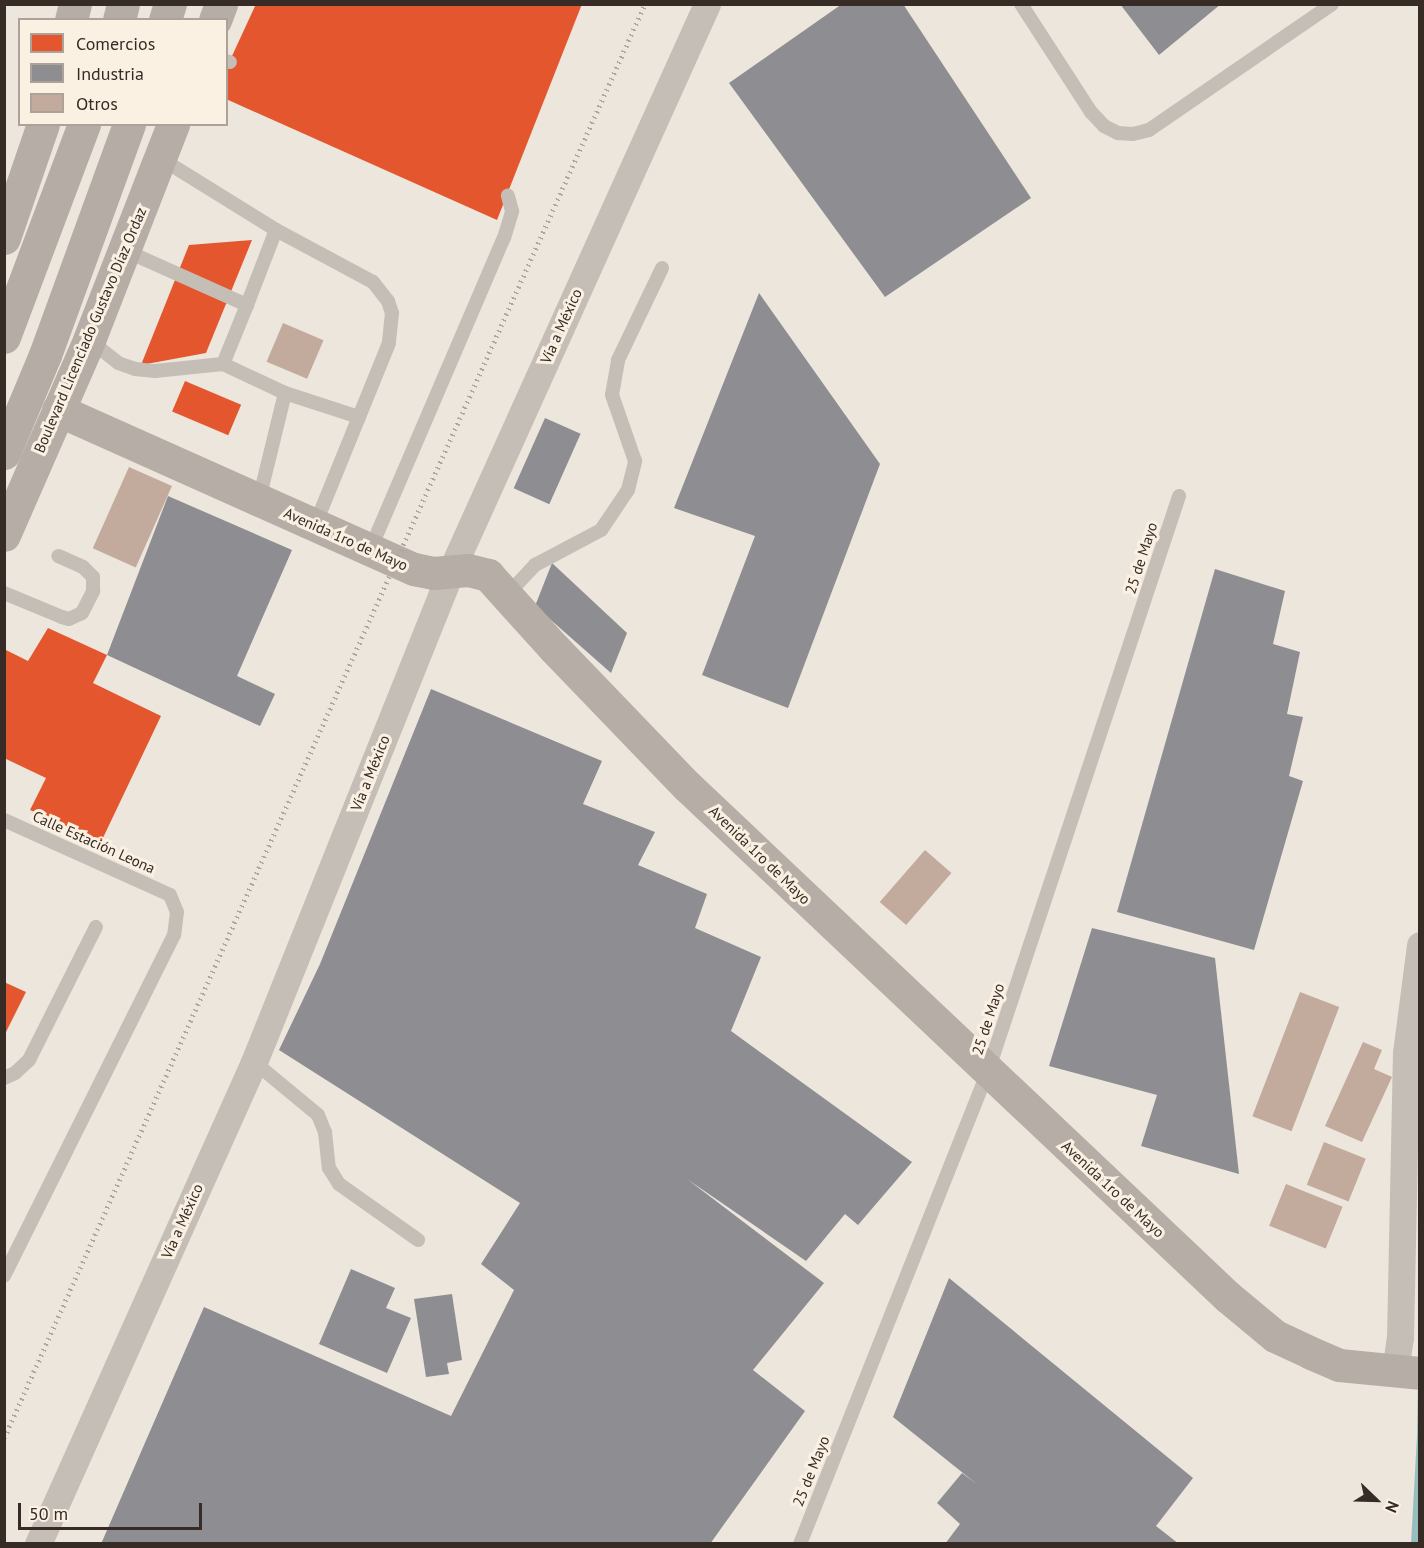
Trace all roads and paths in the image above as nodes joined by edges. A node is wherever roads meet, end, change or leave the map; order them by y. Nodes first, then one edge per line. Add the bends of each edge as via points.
1 (707, 4) edge
2 (1021, 4) edge
3 (1332, 4) edge
4 (42, 126) edge
5 (83, 126) edge
6 (128, 126) edge
7 (172, 126) edge
8 (160, 158) junction
9 (508, 196) dead end
10 (276, 230) junction
11 (4, 238) edge
12 (124, 250) junction
13 (662, 268) dead end
14 (247, 305) junction
15 (4, 337) edge
16 (89, 340) junction
17 (223, 364) junction
18 (285, 393) junction
19 (58, 410) junction
20 (359, 417) junction
21 (4, 453) edge
22 (1179, 496) dead end
23 (260, 500) junction
24 (315, 525) junction
25 (4, 535) edge
26 (370, 550) junction
27 (58, 556) dead end
28 (451, 571) junction
29 (4, 593) edge
30 (507, 595) junction
31 (4, 820) edge
32 (96, 927) dead end
33 (1419, 945) edge
34 (254, 1062) junction
35 (988, 1071) junction
36 (4, 1078) edge
37 (418, 1240) dead end
38 (4, 1276) edge
39 (1407, 1373) edge
40 (38, 1544) edge
41 (800, 1544) edge

1 - 28 street, Vía a México
2 - 3 lane via 1091,112 1104,126 1118,133 1133,134 1149,130
4 - 11 street
5 - 15 main road
6 - 21 main road, Boulevard Licenciado Gustavo Díaz Ordaz via 45,355
7 - 8 street, Boulevard Licenciado Gustavo Díaz Ordaz
8 - 10 lane
8 - 12 street, Boulevard Licenciado Gustavo Díaz Ordaz
9 - 26 lane via 512,211 504,238
10 - 14 lane
10 - 20 lane via 373,282 388,301 392,313 389,343
12 - 14 lane
12 - 16 street, Boulevard Licenciado Gustavo Díaz Ordaz
13 - 30 lane via 618,360 612,395 635,461 628,490 602,530 535,565
14 - 17 lane
16 - 17 lane via 118,363 135,369 155,371
16 - 19 street, Boulevard Licenciado Gustavo Díaz Ordaz
17 - 18 lane
18 - 20 lane
18 - 23 lane
19 - 23 street, Avenida 1ro de Mayo
19 - 25 street, Boulevard Licenciado Gustavo Díaz Ordaz
20 - 24 lane
22 - 35 lane, 25 de Mayo
23 - 24 street, Avenida 1ro de Mayo
24 - 26 street, Avenida 1ro de Mayo
26 - 28 street, Avenida 1ro de Mayo via 414,569
27 - 29 lane via 83,567 93,577 90,599 82,613 62,617
28 - 30 street, Avenida 1ro de Mayo via 488,575
28 - 34 street, Vía a México
30 - 35 street, Avenida 1ro de Mayo via 687,786
31 - 38 lane, Calle Estación Leona via 170,895 177,912 174,935
32 - 36 lane via 29,1060
33 - 39 street via 1406,1053 1400,1338
34 - 37 lane via 318,1115 325,1132 329,1168 339,1184
34 - 40 street, Vía a México
35 - 39 street, Avenida 1ro de Mayo via 1228,1297 1275,1336 1339,1365
35 - 41 lane, 25 de Mayo

